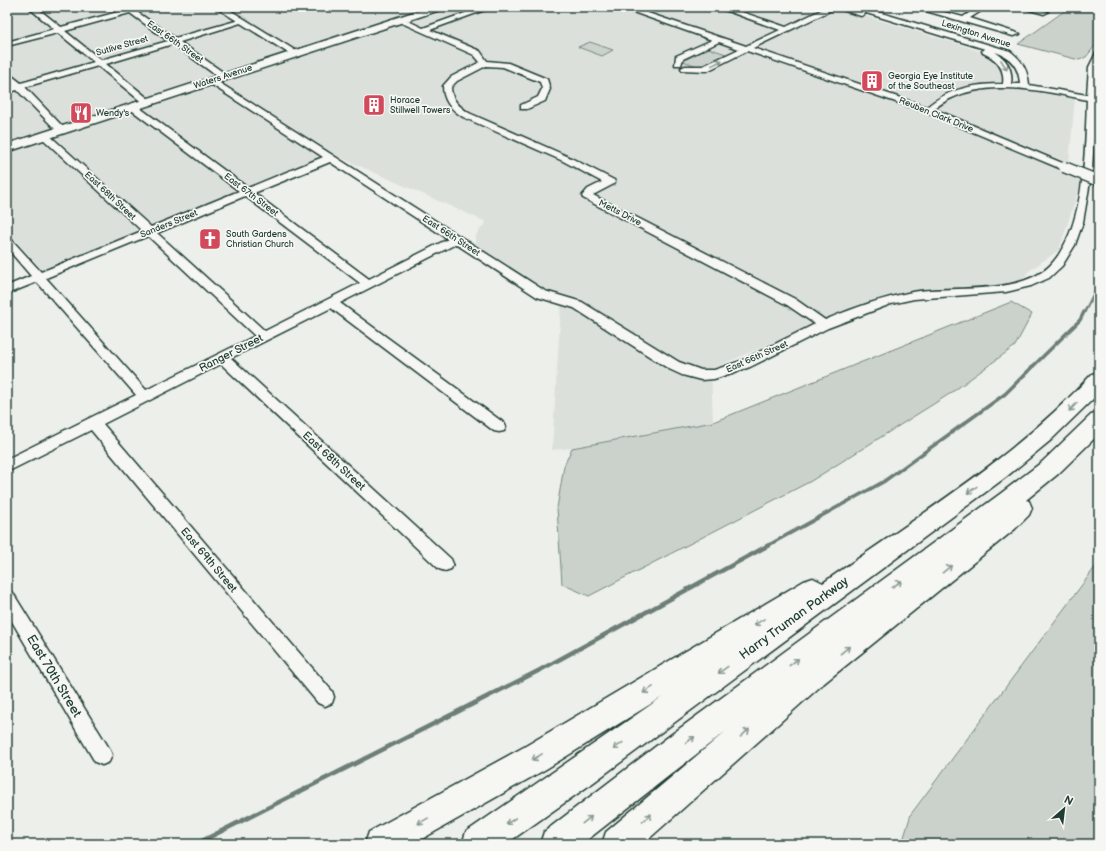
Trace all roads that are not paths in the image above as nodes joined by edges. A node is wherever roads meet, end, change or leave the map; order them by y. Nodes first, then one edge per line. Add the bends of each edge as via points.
1 (32, 7) edge
2 (146, 7) edge
3 (220, 7) edge
4 (438, 7) edge
5 (489, 7) edge
6 (623, 7) edge
7 (720, 7) edge
8 (833, 7) edge
9 (838, 7) edge
10 (854, 7) edge
11 (916, 7) edge
12 (983, 7) edge
13 (1023, 7) edge
14 (128, 9) edge
15 (1044, 12) dead end
16 (964, 19) junction
17 (399, 20) junction
18 (243, 22) junction
19 (786, 29) junction
20 (60, 30) junction
21 (424, 30) junction
22 (1016, 34) dead end
23 (719, 39) junction
24 (174, 41) junction
25 (7, 44) edge
26 (705, 45) junction
27 (747, 48) junction
28 (987, 49) junction
29 (296, 54) junction
30 (733, 55) junction
31 (1099, 55) edge
32 (100, 63) junction
33 (485, 63) junction
34 (678, 63) dead end
35 (685, 68) dead end
36 (7, 74) edge
37 (224, 77) junction
38 (212, 81) junction
39 (20, 86) junction
40 (1007, 86) junction
41 (1024, 88) junction
42 (7, 90) edge
43 (1091, 98) junction
44 (147, 102) junction
45 (133, 107) junction
46 (524, 107) dead end
47 (928, 110) junction
48 (61, 130) junction
49 (45, 136) junction
50 (7, 148) edge
51 (330, 158) junction
52 (1099, 182) edge
53 (247, 192) junction
54 (150, 232) junction
55 (455, 240) junction
56 (7, 241) edge
57 (39, 277) junction
58 (369, 284) junction
59 (7, 290) edge
60 (332, 303) junction
61 (824, 325) junction
62 (264, 337) junction
63 (222, 357) junction
64 (1099, 379) edge
65 (145, 397) junction
66 (93, 422) junction
67 (1099, 422) edge
68 (499, 427) dead end
69 (7, 466) edge
70 (914, 532) junction
71 (445, 564) dead end
72 (7, 598) edge
73 (325, 697) dead end
74 (102, 755) dead end
75 (381, 844) edge
76 (478, 844) edge
77 (556, 844) edge
78 (618, 844) edge

1 - 20 street
2 - 14 street
3 - 18 street
4 - 17 main road, Waters Avenue
5 - 21 street
6 - 23 street, Reuben Clark Drive
7 - 19 street
8 - 19 street
9 - 28 street, Lexington Avenue
10 - 28 street, Lexington Avenue
11 - 16 street
12 - 16 street
13 - 15 street
14 - 20 street
14 - 24 street, East 66th Street
16 - 22 street
17 - 21 street
17 - 29 main road, Waters Avenue
18 - 24 street, Sutlive Street
18 - 29 street
19 - 27 street
20 - 25 street
20 - 32 street
21 - 33 street via 476,53
23 - 26 street
23 - 27 street, Reuben Clark Drive
24 - 32 street, Sutlive Street
24 - 37 street, East 66th Street
26 - 30 street
26 - 34 street via 679,58
27 - 30 street
27 - 47 street, Reuben Clark Drive
28 -> 40 street, Lexington Avenue via 1006,66 1009,77
28 - 41 street, Lexington Avenue via 1007,52 1016,59 1021,65
29 - 37 main road, Waters Avenue
35 -> 30 street via 704,69
31 - 43 street, East 66th Street via 1093,67
32 - 39 street, Sutlive Street
32 - 44 street
33 - 46 street via 506,65 544,82 546,89 542,99
33 - 61 street, Metts Drive via 454,79 447,86 446,96 451,104 466,115 566,159 610,182 592,190 587,196 791,302
36 - 39 street
37 - 38 main road, Waters Avenue
38 - 44 main road, Waters Avenue
38 - 51 street, East 66th Street
39 - 42 street, Sutlive Street
39 - 48 street
40 - 41 street
40 - 47 street via 978,88 953,94 941,99
41 - 43 street
43 - 61 street, East 66th Street via 1086,190 1074,236 1057,266 1024,285 914,295
44 - 45 main road, Waters Avenue
45 - 48 main road, Waters Avenue
45 - 53 street, East 67th Street
47 - 52 street, Reuben Clark Drive, bridge
48 - 49 main road, Waters Avenue
49 - 50 main road, Waters Avenue
49 - 54 street, East 68th Street
51 - 53 street, Sanders Street
51 - 55 street, East 66th Street
53 - 54 street, Sanders Street
53 - 58 street, East 67th Street
54 - 57 street, Sanders Street
54 - 62 street, East 68th Street
55 - 58 street, Ranger Street
55 - 61 street, East 66th Street via 541,294 576,304 691,373 723,373
56 - 57 street
57 - 59 street, Sanders Street
57 - 65 street
58 - 60 street, Ranger Street
60 - 62 street, Ranger Street
60 - 68 street
62 - 63 street, Ranger Street
63 - 65 street, Ranger Street
63 - 71 street, East 68th Street
64 -> 70 highway, Harry Truman Parkway via 1059,421 1024,451
65 - 66 street, Ranger Street
66 - 69 street, Ranger Street
66 - 73 street, East 69th Street
77 -> 67 highway via 1008,501 1050,468
78 -> 67 highway via 813,675 1006,522 1058,472
70 -> 75 highway via 819,585 535,758
70 -> 76 highway, Harry Truman Parkway via 583,772
72 - 74 street, East 70th Street

